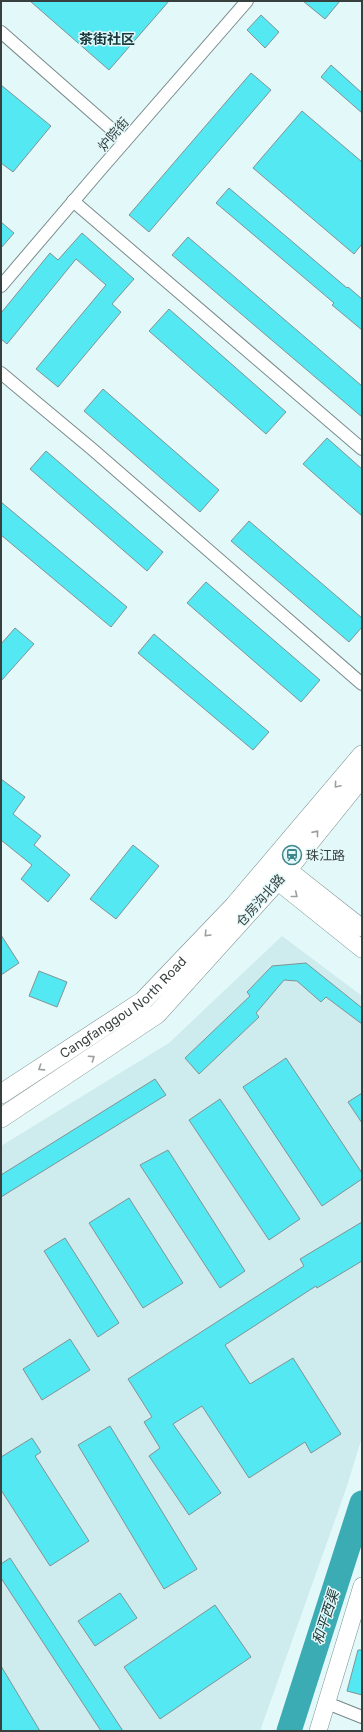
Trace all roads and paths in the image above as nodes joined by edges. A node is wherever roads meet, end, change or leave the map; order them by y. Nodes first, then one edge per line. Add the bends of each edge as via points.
1 (247, 1) edge
2 (1, 32) edge
3 (125, 141) junction
4 (73, 201) junction
5 (1, 286) edge
6 (1, 373) edge
7 (362, 449) edge
8 (362, 684) edge
9 (362, 755) edge
10 (362, 777) edge
11 (276, 870) junction
12 (362, 928) edge
13 (362, 949) edge
14 (1, 1094) edge
15 (1, 1118) edge
16 (362, 1586) edge
17 (327, 1703) junction
18 (362, 1717) edge
19 (318, 1731) edge

1 - 3 street, 炉院街
2 - 3 street
3 - 4 street, 炉院街
4 - 5 street, 炉院街
4 - 7 street
6 - 8 street
9 -> 11 main road, 仓房沟北路
11 -> 10 main road, 仓房沟北路
11 - 12 street
11 -> 13 street
11 -> 14 main road, 仓房沟北路 via 234,906 143,1001
15 -> 11 main road, Cangfanggou North Road via 157,1014
16 - 17 street
17 - 18 street
17 - 19 street

